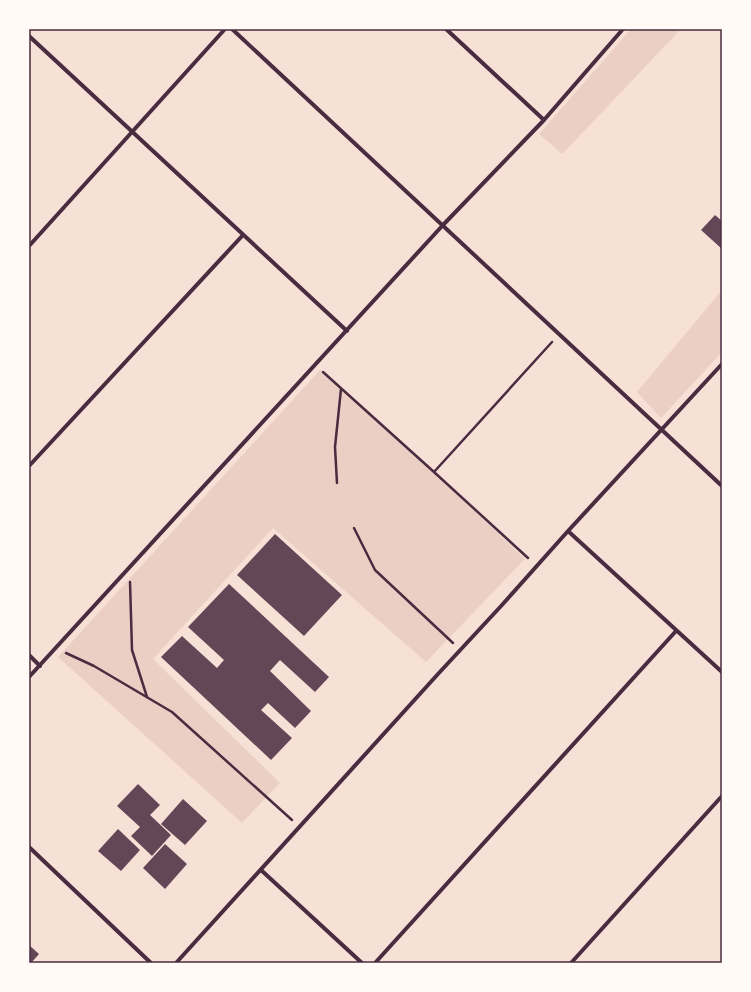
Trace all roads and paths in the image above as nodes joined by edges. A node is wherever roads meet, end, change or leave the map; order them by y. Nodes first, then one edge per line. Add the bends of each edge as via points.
1 (225, 29) edge
2 (232, 29) edge
3 (446, 29) edge
4 (623, 29) edge
5 (29, 36) edge
6 (544, 120) junction
7 (132, 132) junction
8 (443, 226) junction
9 (243, 235) junction
10 (29, 246) edge
11 (347, 331) junction
12 (559, 334) junction
13 (722, 364) edge
14 (315, 365) junction
15 (341, 389) junction
16 (662, 430) junction
17 (29, 466) edge
18 (434, 472) junction
19 (337, 483) dead end
20 (722, 486) edge
21 (354, 528) dead end
22 (568, 531) junction
23 (536, 566) junction
24 (130, 567) junction
25 (676, 631) junction
26 (56, 649) junction
27 (461, 650) junction
28 (29, 655) edge
29 (40, 666) junction
30 (722, 672) edge
31 (29, 677) edge
32 (147, 698) junction
33 (722, 796) edge
34 (300, 827) junction
35 (29, 847) edge
36 (261, 870) junction
37 (151, 963) edge
38 (176, 963) edge
39 (362, 963) edge
40 (375, 963) edge
41 (571, 963) edge

1 - 7 street
2 - 8 street
3 - 6 street
4 - 6 street
5 - 7 street
6 - 8 street
7 - 9 street
7 - 10 street
8 - 11 street
8 - 12 street
9 - 11 street
9 - 17 street
11 - 14 street
12 - 16 street
12 - 18 path
13 - 16 street
14 - 15 path
14 - 24 street
15 - 18 path
15 - 19 path via 335,447
16 - 20 street
16 - 22 street
18 - 23 path
21 - 27 path via 375,570
22 - 23 street
22 - 25 street
23 - 27 street
24 - 26 street
24 - 32 path via 132,650
25 - 30 street
25 - 40 street
26 - 29 street
26 - 32 path via 94,666
27 - 34 street
28 - 29 street
29 - 31 street
32 - 34 path via 172,712
33 - 41 street
34 - 36 street
35 - 37 street
36 - 38 street
36 - 39 street

